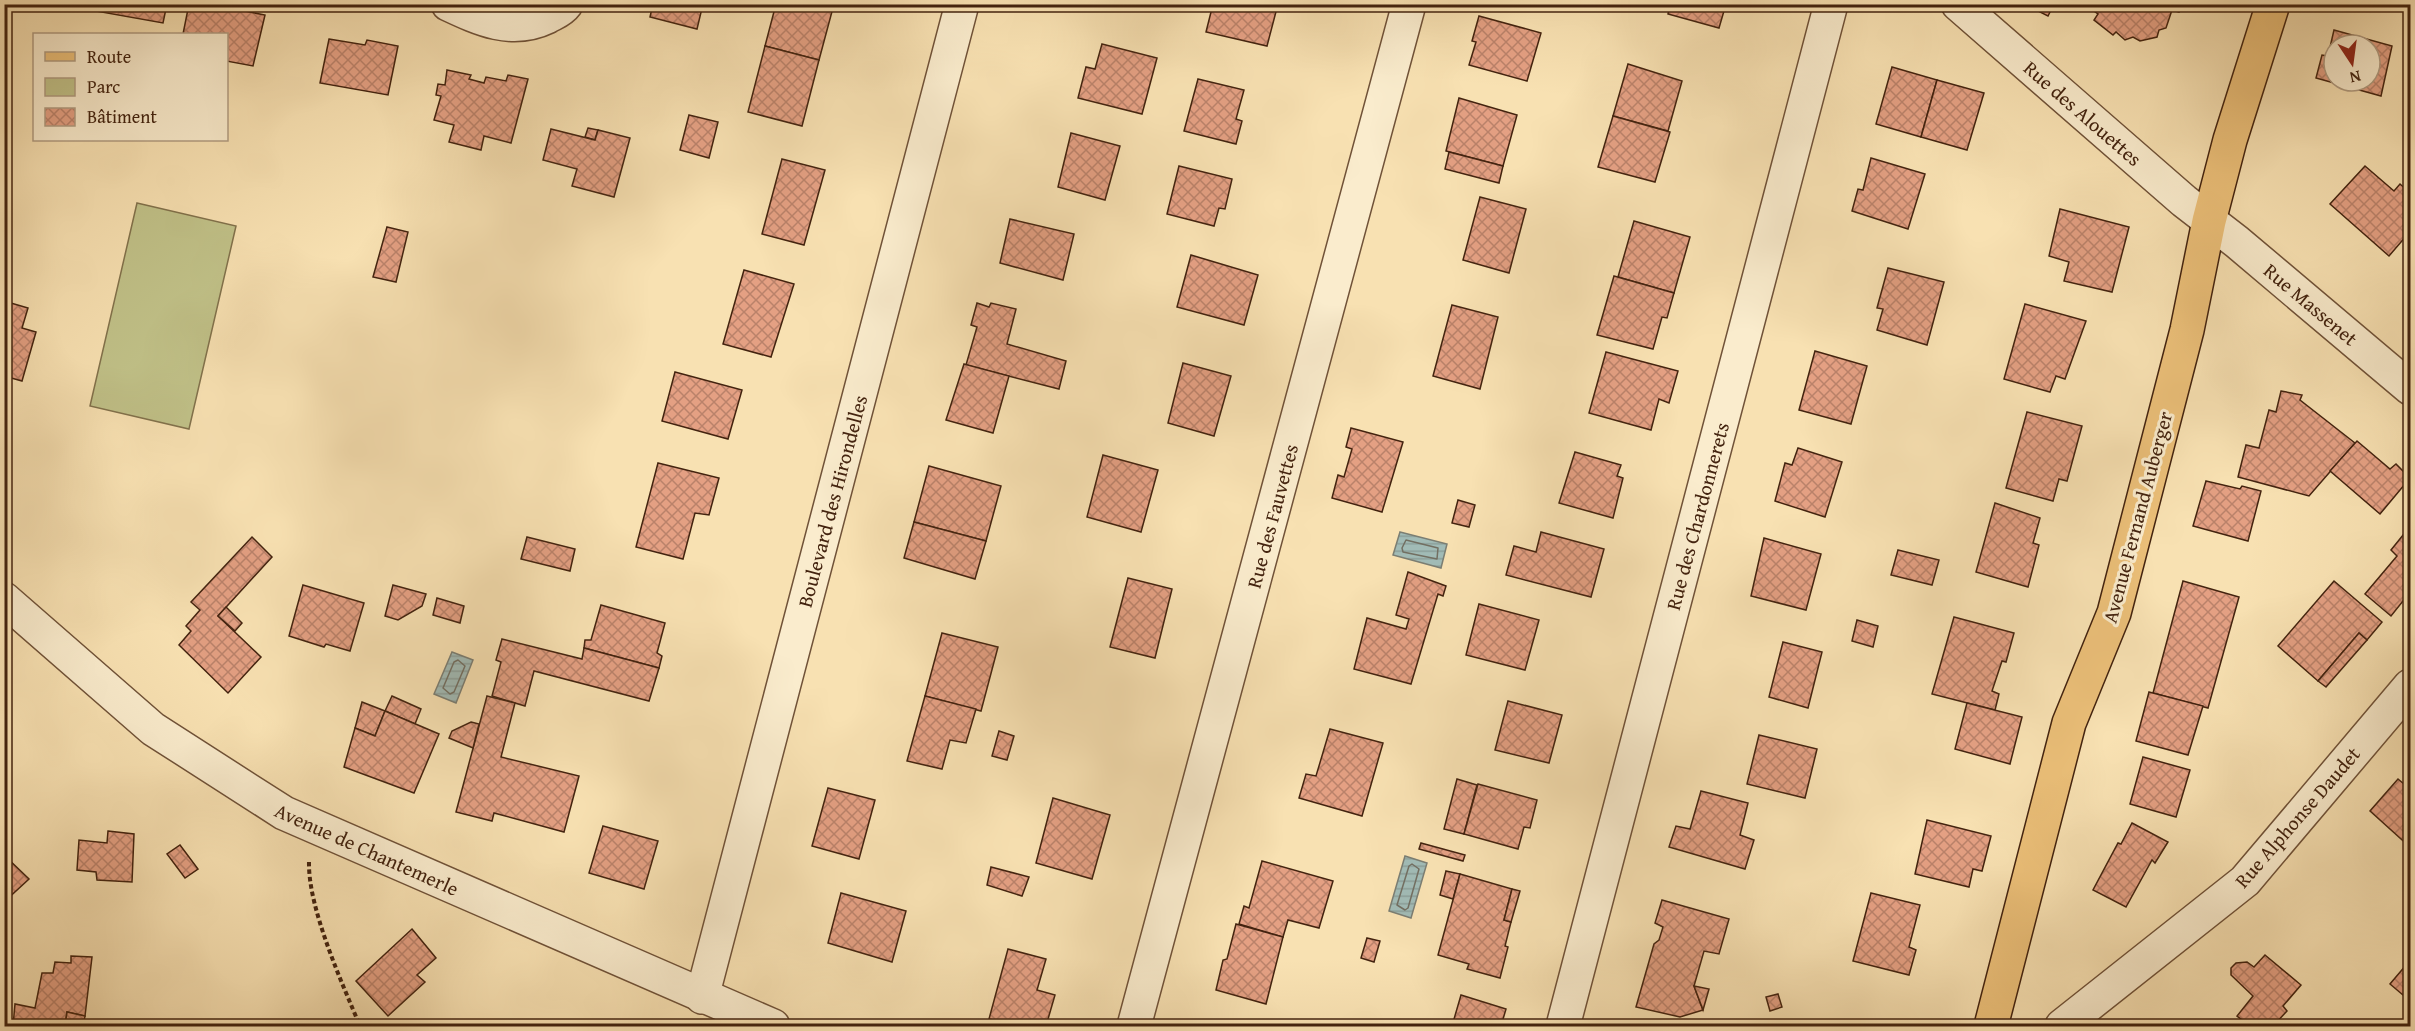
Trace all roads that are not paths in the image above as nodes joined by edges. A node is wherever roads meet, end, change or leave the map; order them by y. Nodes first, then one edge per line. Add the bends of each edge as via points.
1 (448, 4) edge
2 (566, 4) edge
3 (962, 4) edge
4 (1409, 4) edge
5 (1831, 4) edge
6 (1958, 4) edge
7 (2273, 4) edge
8 (2209, 221) junction
9 (2410, 388) edge
10 (4, 599) edge
11 (2410, 686) edge
12 (702, 997) junction
13 (773, 1026) edge
14 (1134, 1026) edge
15 (1563, 1026) edge
16 (1991, 1026) edge
17 (2062, 1026) edge

1 - 2 street via 485,21 513,26 540,20
3 - 12 street, Boulevard des Hirondelles
4 - 14 street, Rue des Fauvettes
5 - 15 street, Rue des Chardonnerets
6 - 8 street, Rue des Alouettes
7 - 8 main road, Avenue Fernand Auberger
8 - 9 street, Rue Massenet
8 - 16 main road, Avenue Fernand Auberger via 2187,330 2114,613 2069,723
10 - 12 street, Avenue de Chantemerle via 153,729 284,813
11 - 17 street, Rue Alphonse Daudet via 2245,881
12 - 13 street, Avenue de Chantemerle

